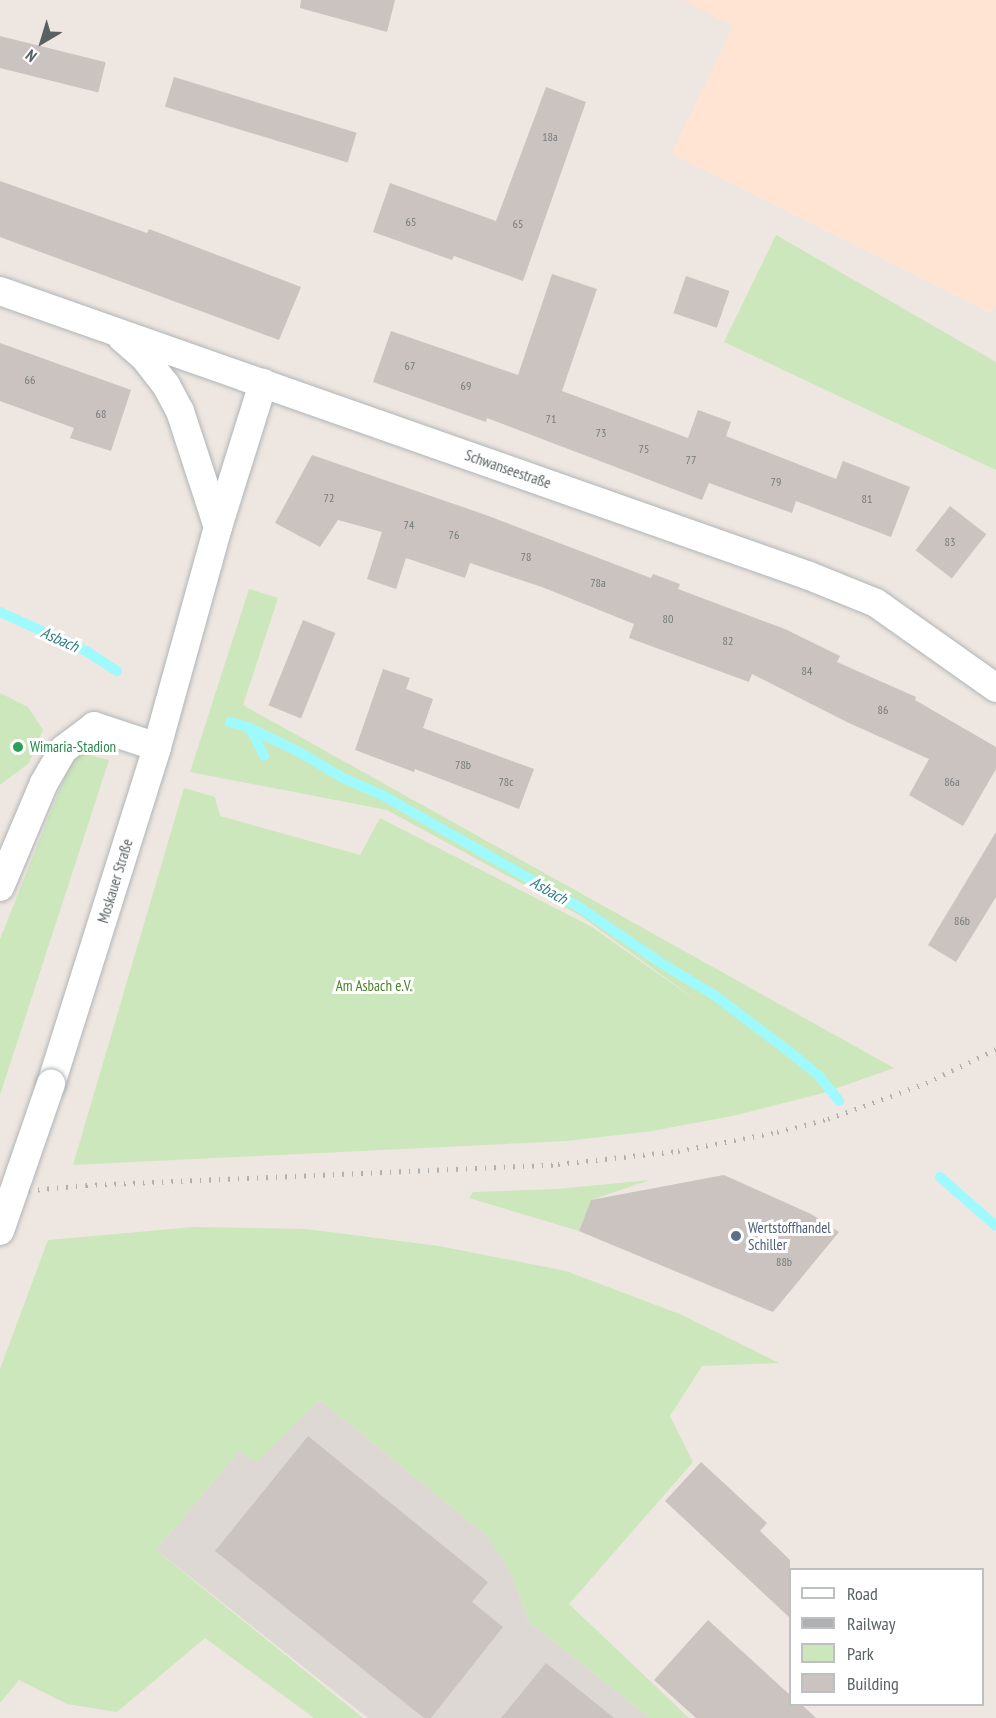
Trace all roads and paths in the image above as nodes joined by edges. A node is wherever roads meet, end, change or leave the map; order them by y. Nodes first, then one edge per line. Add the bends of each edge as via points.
1 (0, 291) edge
2 (117, 333) junction
3 (263, 383) junction
4 (218, 527) junction
5 (996, 688) edge
6 (157, 747) junction
7 (0, 887) edge
8 (0, 1231) edge

1 - 2 street, Schwanseestraße
2 - 3 street, Schwanseestraße
2 - 4 street via 144,357 180,411
3 - 4 street, Moskauer Straße
3 - 5 street, Schwanseestraße via 807,575 876,603
4 - 6 street, Moskauer Straße
6 - 7 street via 94,726 64,749 44,783
6 - 8 street, Moskauer Straße, bridge via 51,1084

